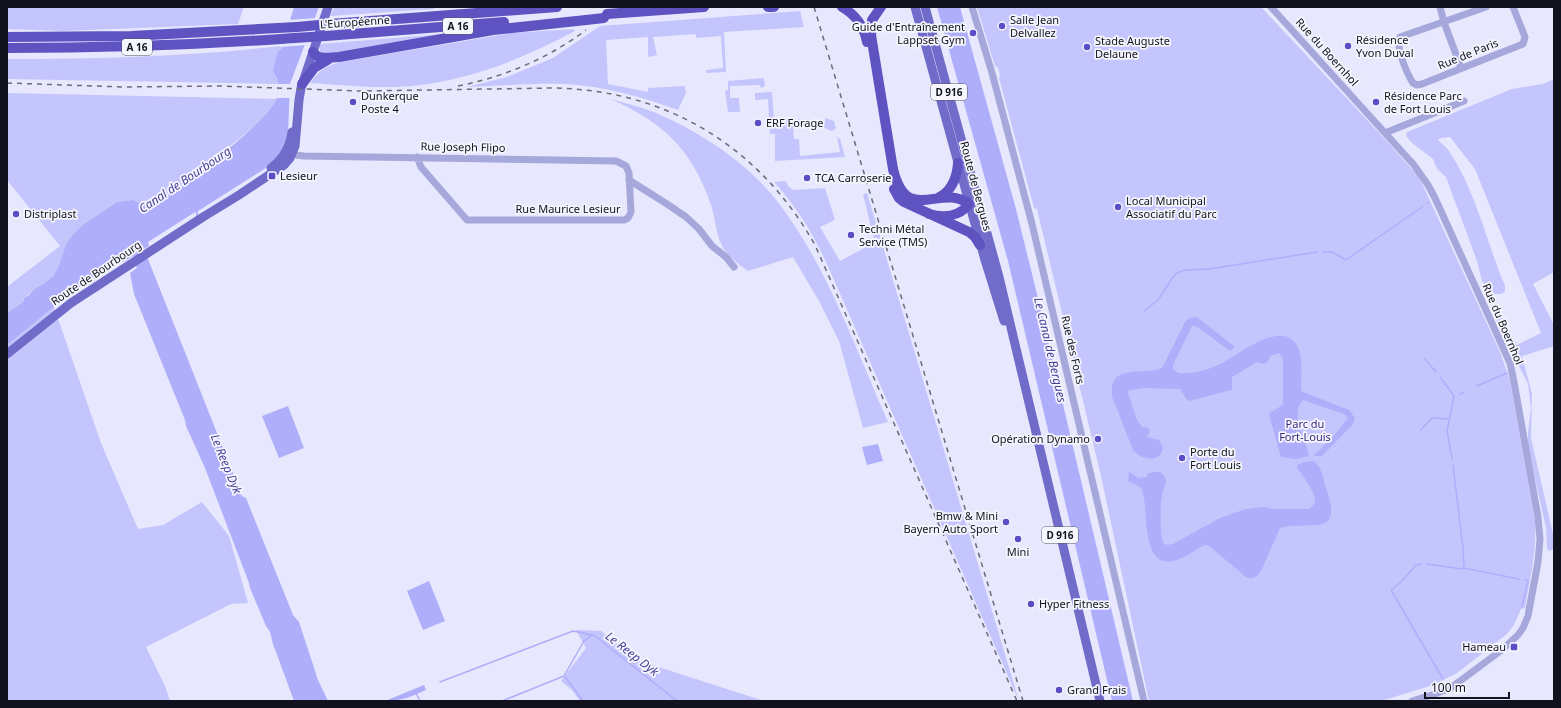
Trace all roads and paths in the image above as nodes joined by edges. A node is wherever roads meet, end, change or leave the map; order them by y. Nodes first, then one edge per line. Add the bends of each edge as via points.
1 (324, 7) edge
2 (328, 7) edge
3 (557, 7) edge
4 (704, 7) edge
5 (768, 7) edge
6 (774, 7) edge
7 (842, 7) edge
8 (881, 7) edge
9 (914, 7) edge
10 (925, 7) edge
11 (972, 7) edge
12 (1271, 7) edge
13 (1440, 7) edge
14 (1486, 7) edge
15 (1514, 7) edge
16 (588, 18) junction
17 (1444, 22) junction
18 (7, 37) edge
19 (7, 48) edge
20 (312, 48) junction
21 (339, 57) junction
22 (1461, 68) junction
23 (302, 84) junction
24 (1464, 101) dead end
25 (1385, 133) junction
26 (289, 152) junction
27 (417, 157) junction
28 (958, 163) junction
29 (973, 177) junction
30 (629, 180) junction
31 (933, 200) junction
32 (969, 204) junction
33 (929, 214) junction
34 (980, 245) junction
35 (734, 266) dead end
36 (999, 276) junction
37 (7, 354) edge
38 (1021, 370) junction
39 (1100, 701) edge
40 (1144, 701) edge
41 (1412, 701) edge

1 - 20 main road, Route de Bourbourg
2 - 20 main road, Route de Bourbourg
3 - 18 highway, L'Européenne / A 16, bridge via 131,36
4 - 16 highway, bridge
5 - 6 highway
7 - 33 highway via 855,16 866,36 889,173 894,189 904,202
8 - 31 highway via 872,20 871,35 895,177 900,189 908,196 920,201
9 - 28 main road, Route de Bergues / D 916
10 - 29 main road, Route de Bergues / D 916
11 - 40 street, Rue des Forts via 1032,224
12 - 25 street, Rue du Boernhol
13 - 17 street
14 - 17 street
15 - 22 street, Rue de Paris via 1525,41 1521,45
16 - 19 highway, L'Européenne / A 16, bridge via 132,47
16 - 21 highway via 493,30
17 - 22 street
17 - 22 street, Rue de Paris via 1403,35 1399,38 1398,48 1412,82 1417,85
20 - 21 highway via 316,57
20 - 23 main road, Route de Bourbourg
20 - 26 main road, Route de Bourbourg via 298,87
21 - 23 highway via 317,66
23 - 26 main road, Route de Bourbourg via 296,139
24 - 25 street
25 - 41 street, Rue du Boernhol via 1414,165 1430,189 1509,360 1540,535 1529,612 1518,636 1452,687
26 - 27 street, Rue Joseph Flipo via 298,155
26 - 37 main road, Route de Bourbourg via 286,163 275,172 62,309
27 - 30 street, Rue Joseph Flipo via 614,161 626,166
27 - 30 street, Rue Maurice Lesieur via 421,166 468,220 624,220 631,212
28 - 31 highway via 957,174 951,188
28 - 32 main road, Route de Bergues / D 916
29 - 32 main road via 973,194
29 - 36 main road, Route de Bergues / D 916
30 - 35 street via 686,217
31 - 32 highway via 952,198
32 - 33 highway via 963,210 948,216
32 - 34 main road, Route de Bergues / D 916
32 - 36 main road via 978,217
33 - 34 highway via 969,232
34 - 38 main road, Route de Bergues / D 916
36 - 38 main road, Route de Bergues / D 916
38 - 39 main road, Route de Bergues / D 916

